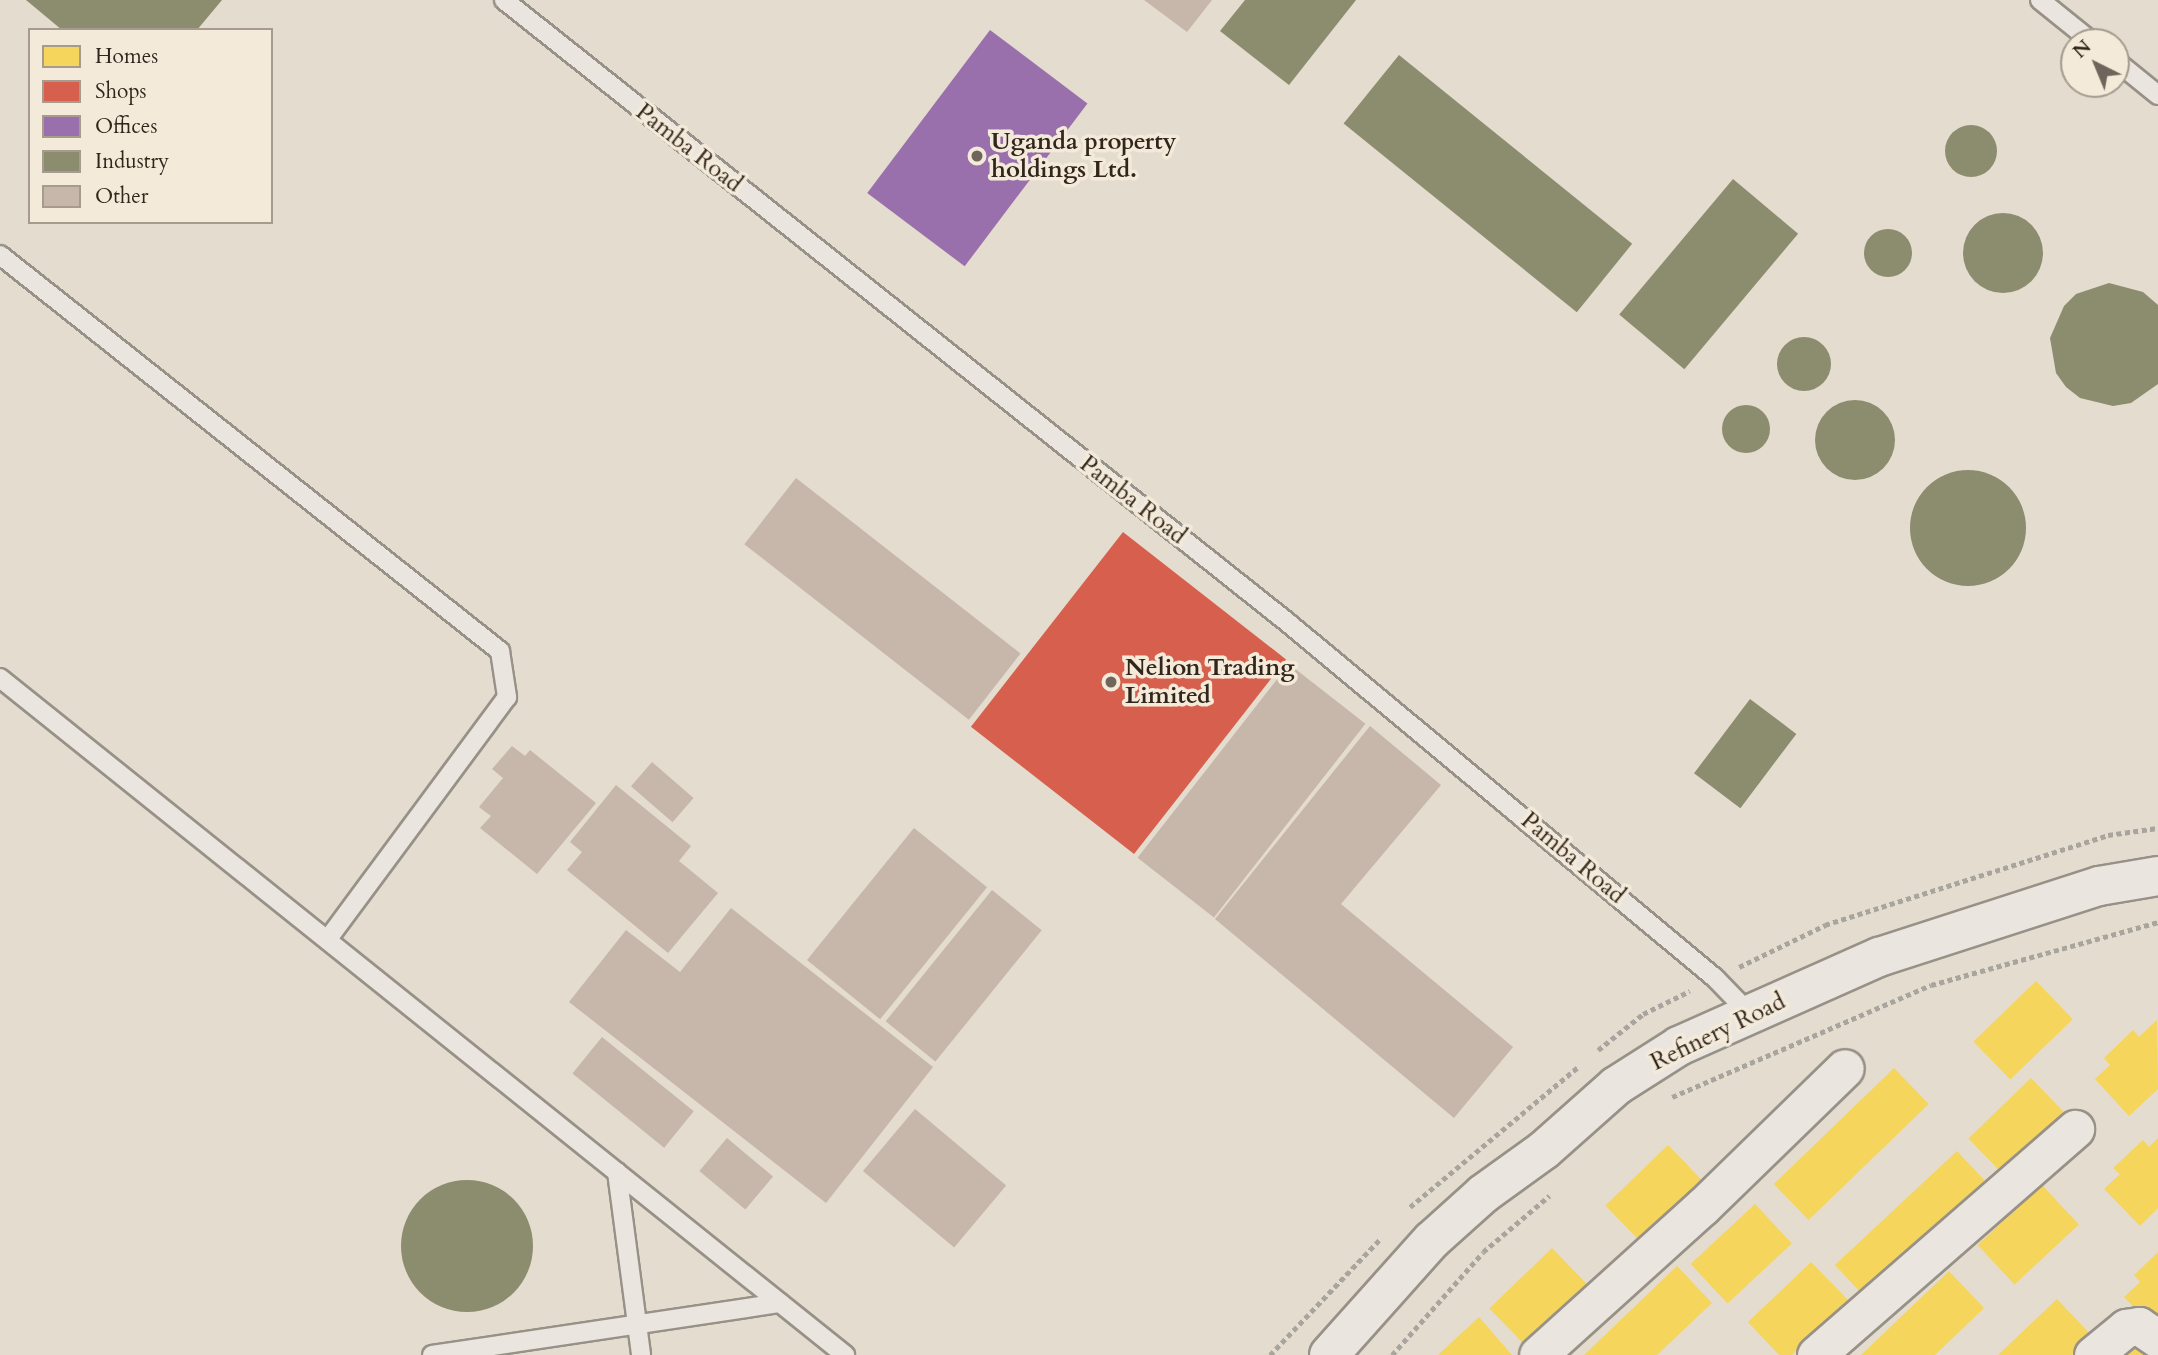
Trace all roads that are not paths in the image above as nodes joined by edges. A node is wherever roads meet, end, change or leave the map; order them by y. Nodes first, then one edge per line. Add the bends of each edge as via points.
1 (504, 0) edge
2 (2039, 0) edge
3 (2074, 28) edge
4 (2130, 72) edge
5 (2158, 95) edge
6 (0, 255) edge
7 (0, 678) edge
8 (2158, 876) edge
9 (327, 940) junction
10 (1751, 1014) junction
11 (1844, 1068) dead end
12 (2075, 1129) dead end
13 (617, 1172) junction
14 (780, 1303) junction
15 (636, 1324) junction
16 (2158, 1339) edge
17 (432, 1355) edge
18 (641, 1355) edge
19 (845, 1355) edge
20 (1329, 1355) edge
21 (1538, 1355) edge
22 (1816, 1355) edge
23 (2093, 1355) edge

1 - 10 lane, Pamba Road via 1297,631 1715,978
2 - 3 lane
4 - 5 lane
6 - 9 lane via 500,651 507,697
7 - 9 lane
8 - 10 main road, Refinery Road via 2099,886 1991,917 1879,957
9 - 13 lane
10 - 20 main road, Refinery Road via 1679,1046 1616,1086 1432,1240
11 - 21 street via 1702,1207
12 - 22 street
13 - 14 lane
13 - 15 lane
14 - 15 lane
14 - 19 lane
15 - 17 lane
15 - 18 lane
16 - 23 street via 2139,1326 2126,1328

